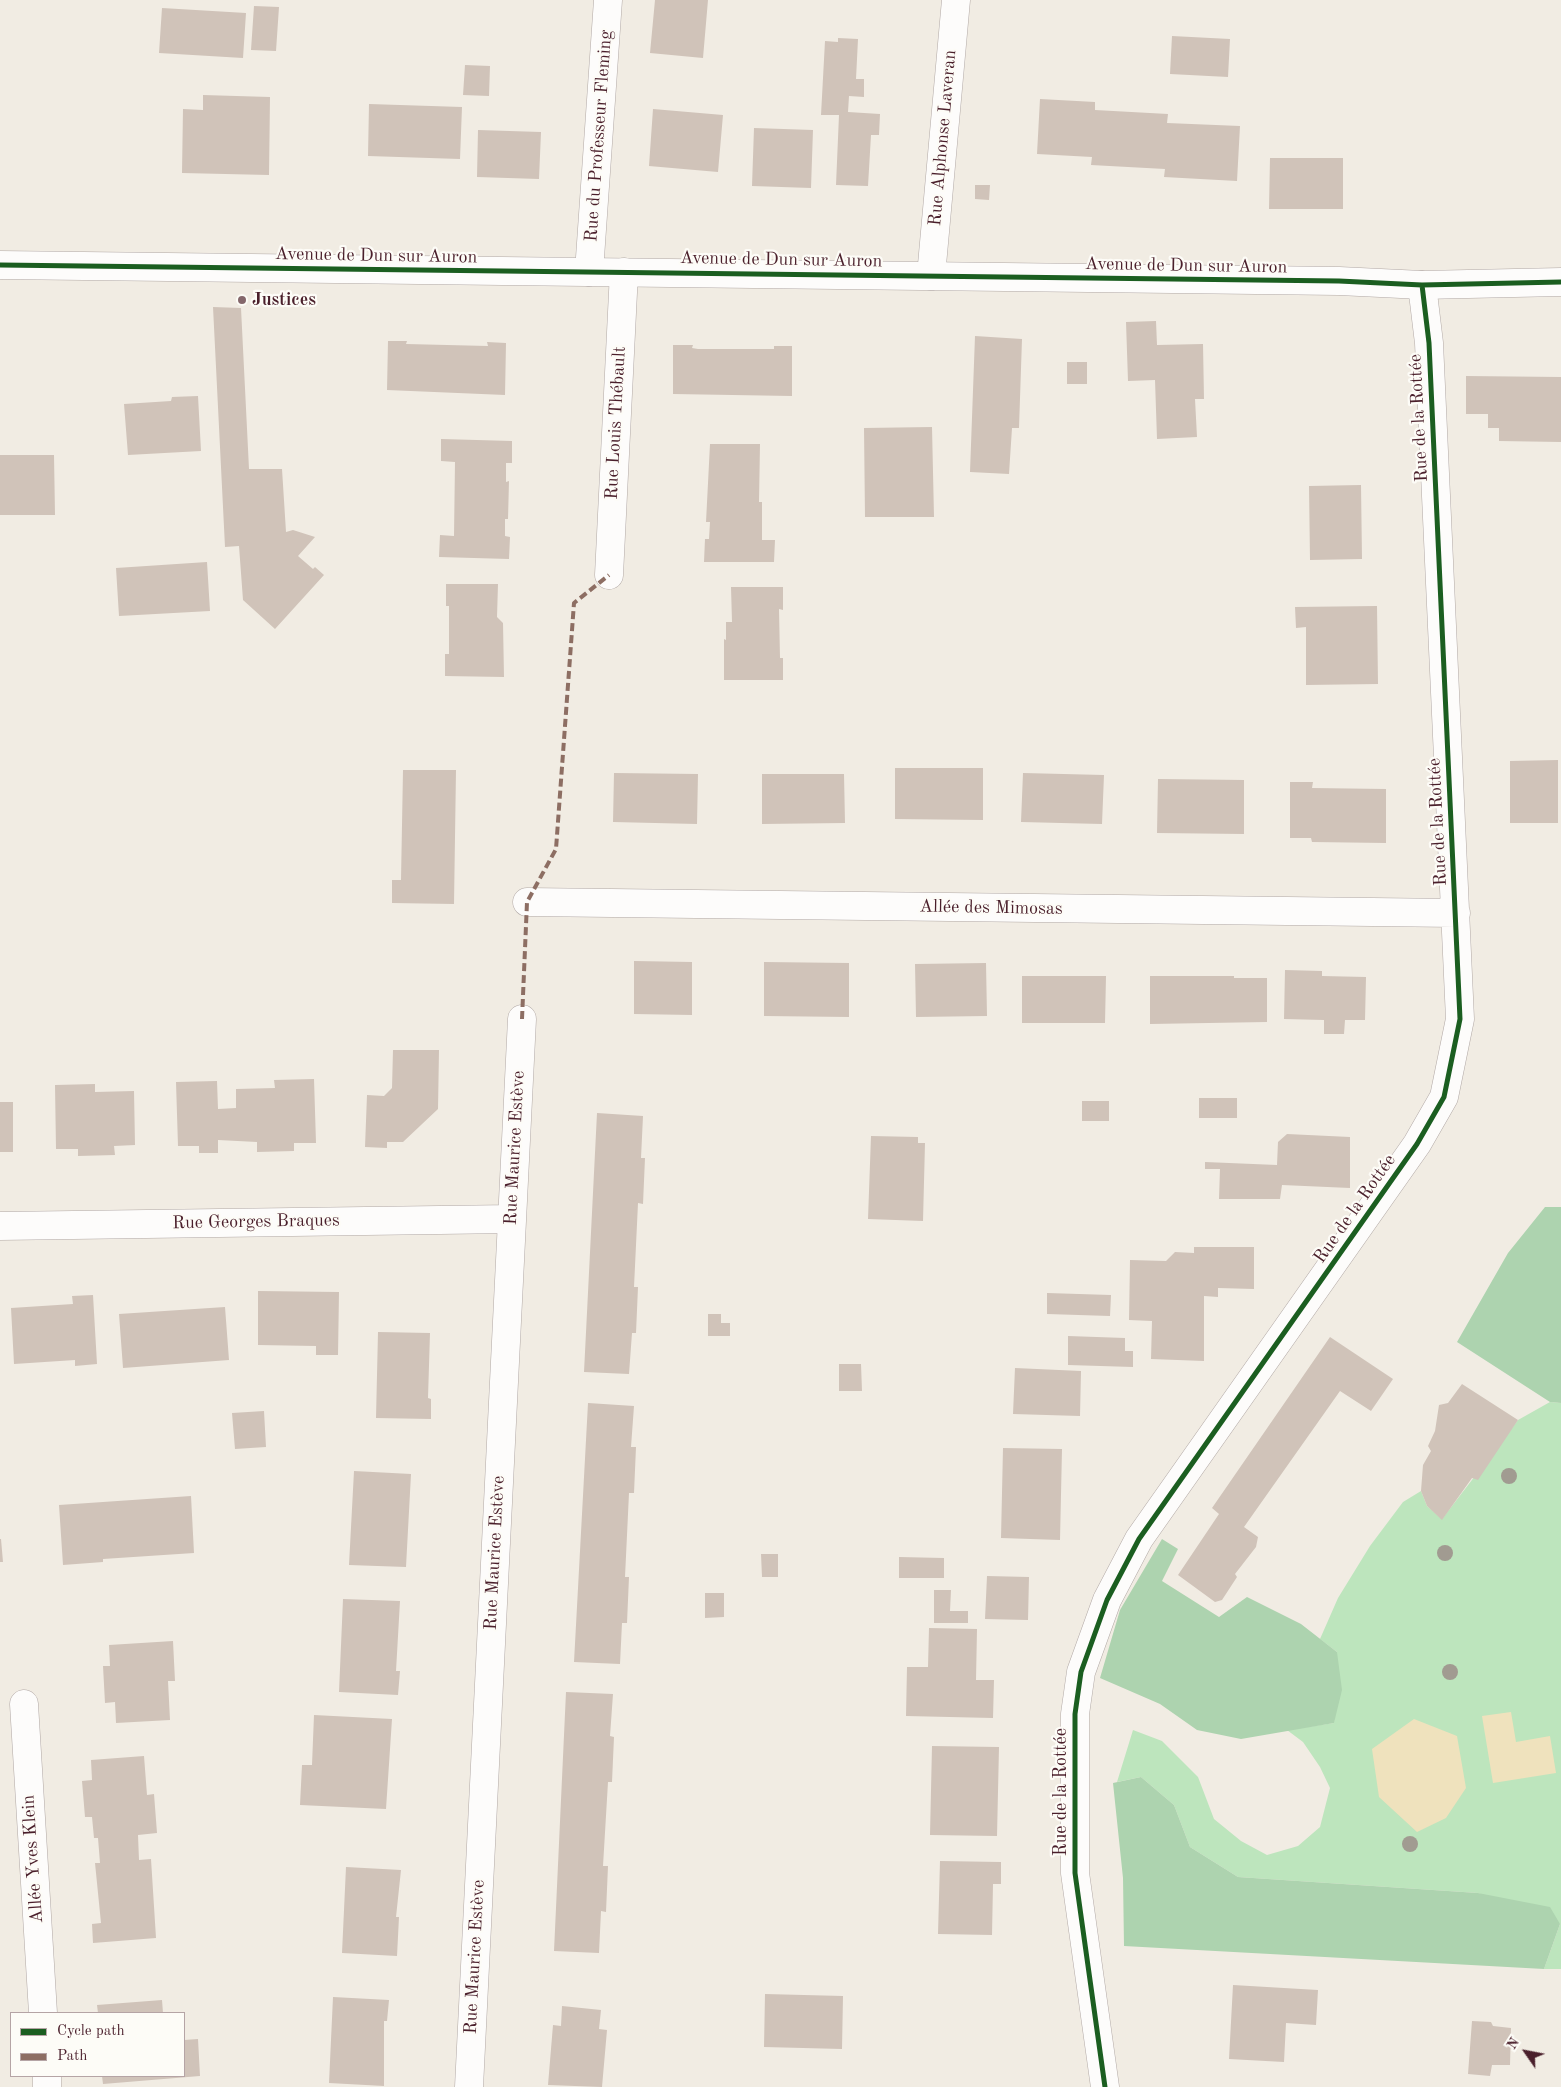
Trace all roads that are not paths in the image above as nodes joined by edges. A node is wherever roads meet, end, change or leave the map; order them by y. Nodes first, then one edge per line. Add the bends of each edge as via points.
1 (608, 0) edge
2 (956, 0) edge
3 (0, 265) edge
4 (590, 272) junction
5 (624, 272) junction
6 (931, 276) junction
7 (1561, 282) edge
8 (1422, 285) junction
9 (608, 575) dead end
10 (527, 902) dead end
11 (1456, 913) junction
12 (522, 1019) dead end
13 (512, 1219) junction
14 (0, 1226) edge
15 (24, 1704) dead end
16 (43, 2012) edge
17 (469, 2087) edge
18 (1105, 2087) edge

1 - 4 street, Rue du Professeur Fleming
2 - 6 street, Rue Alphonse Laveran
3 - 4 street, Avenue de Dun sur Auron
4 - 5 street, Avenue de Dun sur Auron
5 - 6 street, Avenue de Dun sur Auron
5 - 9 street, Rue Louis Thébault
6 - 8 street, Avenue de Dun sur Auron
7 - 8 street, Avenue de Dun sur Auron
8 - 11 street, Rue de la Rottée via 1429,343
10 - 11 street, Allée des Mimosas
11 - 18 street, Rue de la Rottée via 1460,1019 1444,1096 1417,1144 1139,1539 1106,1600 1081,1672 1075,1714 1075,1873
12 - 13 street, Rue Maurice Estève
13 - 14 street, Rue Georges Braques
13 - 17 street, Rue Maurice Estève
15 - 16 street, Allée Yves Klein

